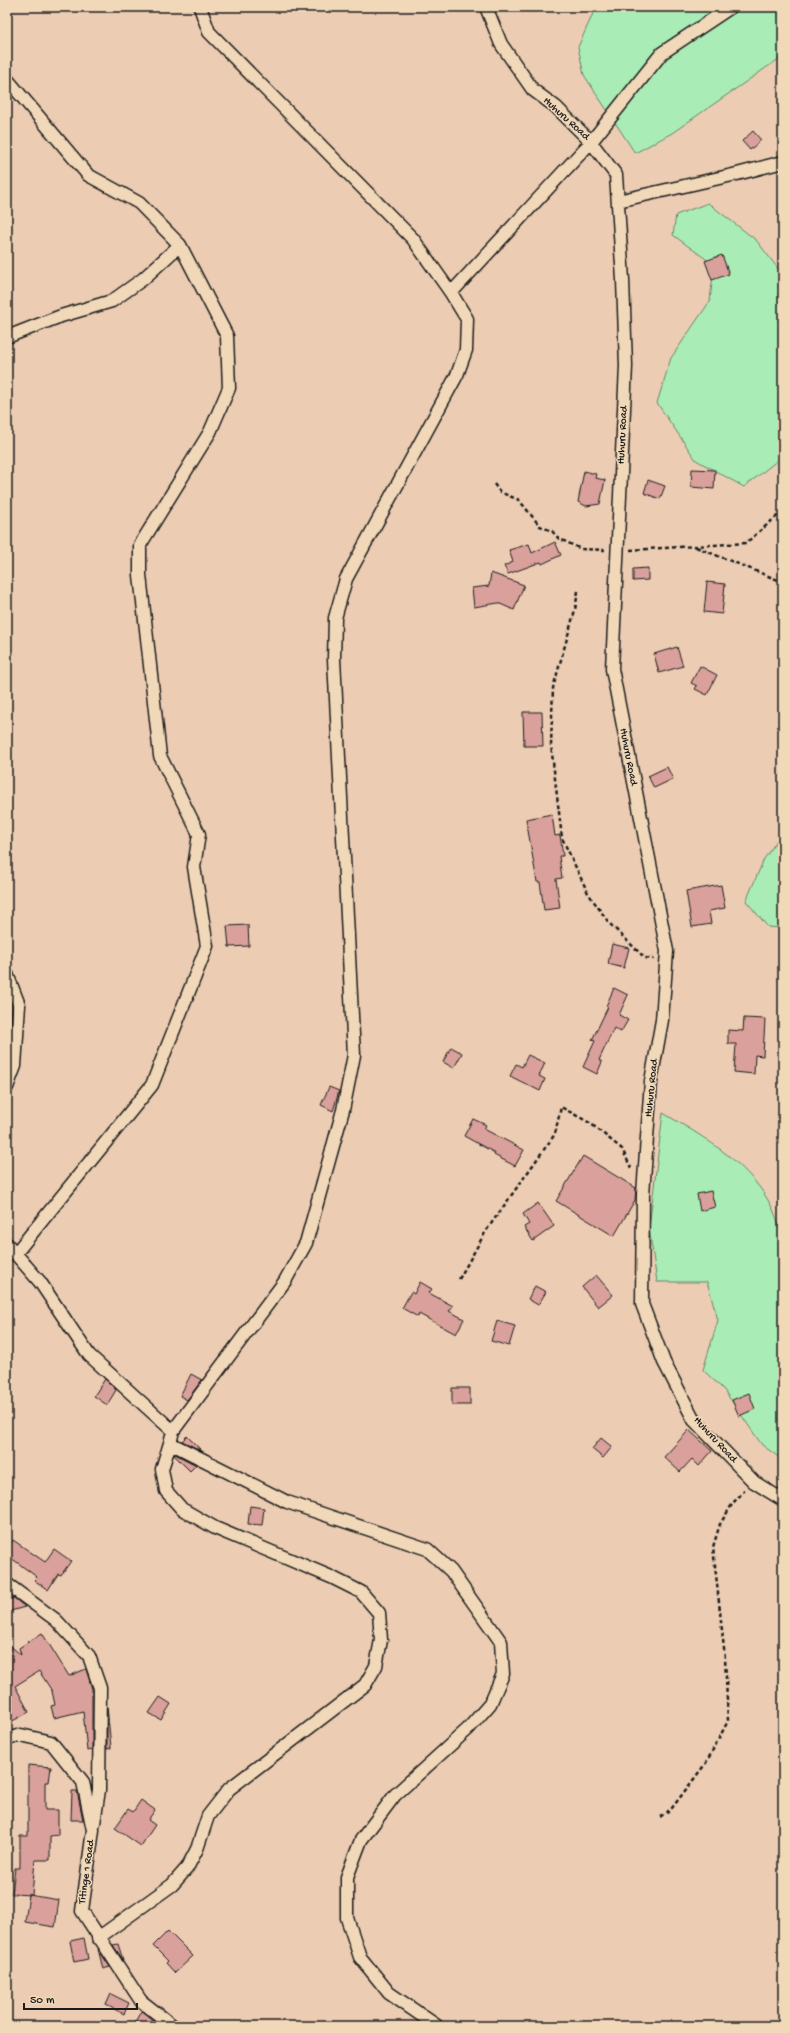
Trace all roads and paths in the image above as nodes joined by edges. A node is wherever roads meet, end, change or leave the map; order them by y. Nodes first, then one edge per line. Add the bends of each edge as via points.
1 (200, 7) edge
2 (486, 7) edge
3 (731, 7) edge
4 (7, 79) edge
5 (591, 142) junction
6 (783, 162) edge
7 (618, 201) junction
8 (180, 245) junction
9 (451, 293) junction
10 (7, 336) edge
11 (494, 484) dead end
12 (783, 511) edge
13 (694, 546) junction
14 (617, 551) junction
15 (783, 582) edge
16 (578, 591) dead end
17 (667, 960) junction
18 (7, 974) edge
19 (7, 1087) edge
20 (643, 1194) junction
21 (7, 1244) edge
22 (15, 1254) junction
23 (458, 1279) dead end
24 (171, 1437) junction
25 (754, 1482) junction
26 (783, 1500) edge
27 (7, 1584) edge
28 (7, 1739) edge
29 (660, 1817) dead end
30 (93, 1830) junction
31 (98, 1938) junction
32 (173, 2026) edge
33 (437, 2026) edge

1 - 9 street via 209,32 413,239
2 - 5 street, Huhuru Road via 501,44 533,90 556,107
3 - 5 street via 662,53
4 - 8 street via 88,175 139,203
5 - 7 street, Huhuru Road via 616,175
5 - 9 street
6 - 7 street
7 - 14 street, Huhuru Road via 626,366
8 - 10 street via 143,279 112,301
8 - 22 street via 227,336 229,388 210,432 140,545 140,575 160,756 199,834 194,867 208,946 152,1085
9 - 24 street via 467,319 466,350 457,375 346,580 335,618 334,659 354,1055 343,1110 306,1243 285,1281
11 - 14 path via 500,492 519,500 540,526 552,531 558,538 581,549
12 - 13 path via 746,544
13 - 14 path
13 - 15 path
14 - 17 street, Huhuru Road via 612,669 668,951
16 - 17 path via 553,688 551,745 562,838 588,893 609,923 645,958
17 - 20 street, Huhuru Road via 662,1020 651,1081
18 - 19 street via 19,1005 15,1066
20 - 23 path via 622,1149 590,1123 561,1107 555,1134 486,1231
20 - 25 street, Huhuru Road via 642,1304 664,1362 694,1420
21 - 22 street
22 - 24 street via 40,1282 89,1355
24 - 31 street via 162,1469 166,1491 182,1509 215,1528 361,1592 379,1612 381,1640 376,1666 365,1685 229,1789 208,1816 188,1868 172,1885
24 - 33 street via 287,1502 427,1549 451,1571 501,1642 503,1674 490,1704 468,1729 394,1795 361,1840 347,1876 346,1918 360,1957 389,1994
25 - 26 street, Huhuru Road
25 - 29 path via 733,1503 720,1524 713,1547 725,1658 728,1721 706,1763 672,1808
27 - 30 street via 56,1620 89,1656 100,1688 99,1790
28 - 30 street, Titinge 1 Road via 21,1736 51,1742 83,1782
30 - 31 street, Titinge 1 Road via 82,1911
31 - 32 street, Titinge 1 Road via 141,2001

